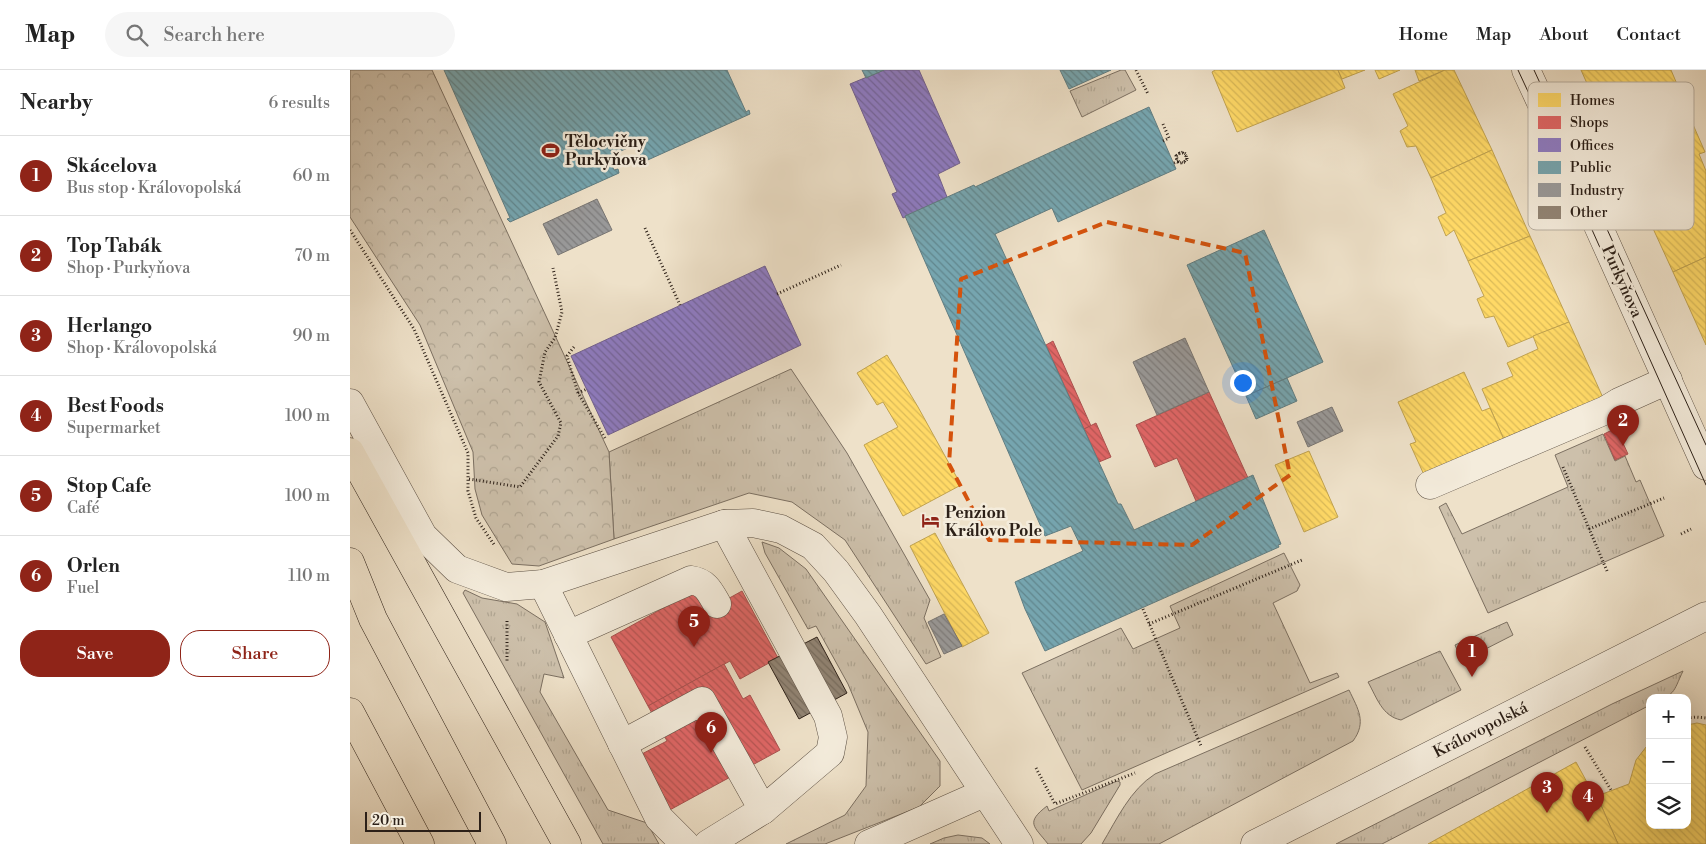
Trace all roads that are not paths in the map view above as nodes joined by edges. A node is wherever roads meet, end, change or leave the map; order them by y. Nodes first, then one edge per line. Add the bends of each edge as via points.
1 (1526, 70) edge
2 (1531, 82) edge
3 (1599, 230) edge
4 (1668, 380) junction
5 (350, 403) edge
6 (350, 452) edge
7 (1706, 466) edge
8 (1430, 485) dead end
9 (724, 524) junction
10 (350, 562) edge
11 (543, 584) junction
12 (350, 588) edge
13 (717, 604) dead end
14 (1706, 616) edge
15 (373, 619) junction
16 (568, 635) junction
17 (350, 712) edge
18 (622, 744) junction
19 (984, 793) junction
20 (763, 810) junction
21 (420, 844) edge
22 (492, 844) edge
23 (567, 844) edge
24 (685, 844) edge
25 (708, 844) edge
26 (869, 844) edge
27 (1019, 844) edge
28 (1255, 844) edge

1 - 2 street, Purkyňova
3 - 4 street, Purkyňova
4 - 7 street, Purkyňova
4 - 8 street
5 - 11 street via 423,536 457,569 506,587
6 - 23 highway
9 - 11 street
9 - 19 street via 753,523 781,529 813,546 868,615
9 - 20 street via 828,716 834,737 830,753
10 - 15 highway
11 - 16 street
12 - 15 highway
13 - 16 street via 708,587 691,580
14 - 28 street, Královopolská
15 - 22 highway
16 - 18 street
17 - 21 highway
18 - 20 street via 702,701
18 - 24 street via 659,818
19 - 26 street
19 - 27 street
20 - 25 street

